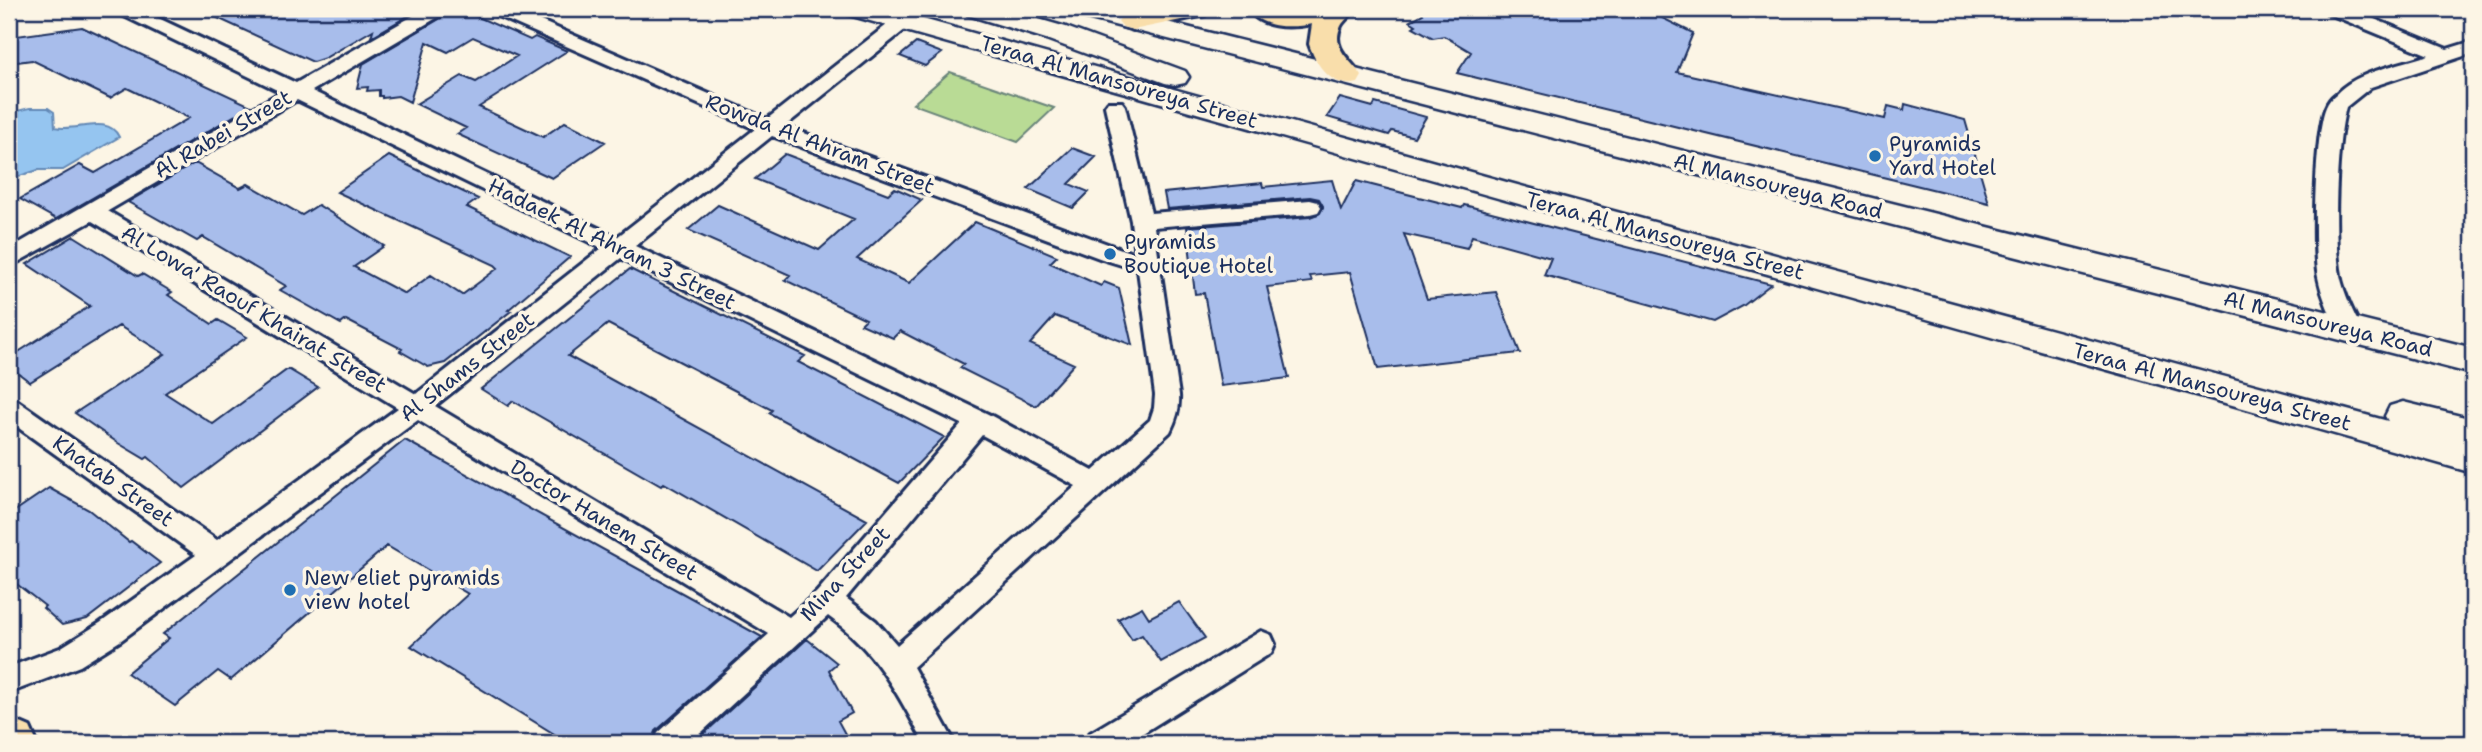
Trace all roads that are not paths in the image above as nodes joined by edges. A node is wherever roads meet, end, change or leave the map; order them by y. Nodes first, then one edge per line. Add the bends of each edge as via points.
1 (125, 9) edge
2 (438, 9) edge
3 (498, 9) edge
4 (858, 9) edge
5 (977, 9) edge
6 (1195, 9) edge
7 (1263, 9) edge
8 (2334, 9) edge
9 (1339, 10) edge
10 (1103, 12) edge
11 (904, 21) junction
12 (2473, 47) edge
13 (2446, 56) junction
14 (1348, 76) junction
15 (295, 92) junction
16 (1115, 106) dead end
17 (770, 128) junction
18 (1337, 144) junction
19 (1310, 207) dead end
20 (92, 211) junction
21 (1142, 221) junction
22 (619, 247) junction
23 (9, 259) edge
24 (1147, 265) junction
25 (2350, 330) junction
26 (2473, 361) edge
27 (2473, 384) edge
28 (2260, 401) junction
29 (417, 407) junction
30 (9, 408) edge
31 (979, 421) junction
32 (2473, 433) edge
33 (2473, 459) edge
34 (1096, 485) junction
35 (217, 555) junction
36 (827, 600) junction
37 (790, 632) junction
38 (1261, 644) dead end
39 (896, 664) junction
40 (9, 680) edge
41 (668, 743) edge
42 (940, 743) edge
43 (1101, 743) edge

1 - 15 street, Hadaek Al Ahram 3 Street
2 - 15 street, Al Rabei Street
3 - 17 street, Rowda Al Ahram Street
4 - 11 main road, Teraa Al Mansoureya Street
5 - 18 main road via 1103,49 1293,121
6 - 10 main road
7 - 9 main road via 1286,18
8 - 13 street
9 - 14 main road via 1328,21 1323,43 1335,66
10 - 14 main road, Al Mansoureya Road
11 - 17 street, Al Shams Street
11 - 18 main road, Teraa Al Mansoureya Street
12 - 13 street
13 - 25 street via 2364,83 2342,98 2332,118 2328,266
14 - 25 main road, Al Mansoureya Road
15 - 20 street, Al Rabei Street
15 - 22 street, Hadaek Al Ahram 3 Street
16 - 21 street
17 - 22 street, Al Shams Street
17 - 24 street, Rowda Al Ahram Street
18 - 28 main road, Teraa Al Mansoureya Street
19 - 21 street
20 - 23 street, Al Rabei Street
20 - 29 street, Al Lowa' Raouf Khairat Street
21 - 24 street
22 - 29 street, Al Shams Street
22 - 31 street, Hadaek Al Ahram 3 Street
24 - 34 street via 1167,408 1151,436
25 - 26 main road, Al Mansoureya Road
25 - 27 main road via 2404,362
28 - 32 main road via 2334,404
28 - 33 main road, Teraa Al Mansoureya Street
29 - 35 street, Al Shams Street
29 - 37 street, Doctor Hanem Street
30 - 35 street, Khatab Street
31 - 34 street, Hadaek Al Ahram 3 Street
31 - 36 street, Mina Street
34 - 39 street
35 - 40 street, Al Shams Street via 70,657
36 - 37 street, Mina Street
36 - 39 street via 866,627
37 - 41 street, Mina Street
38 - 43 street
39 - 42 street

